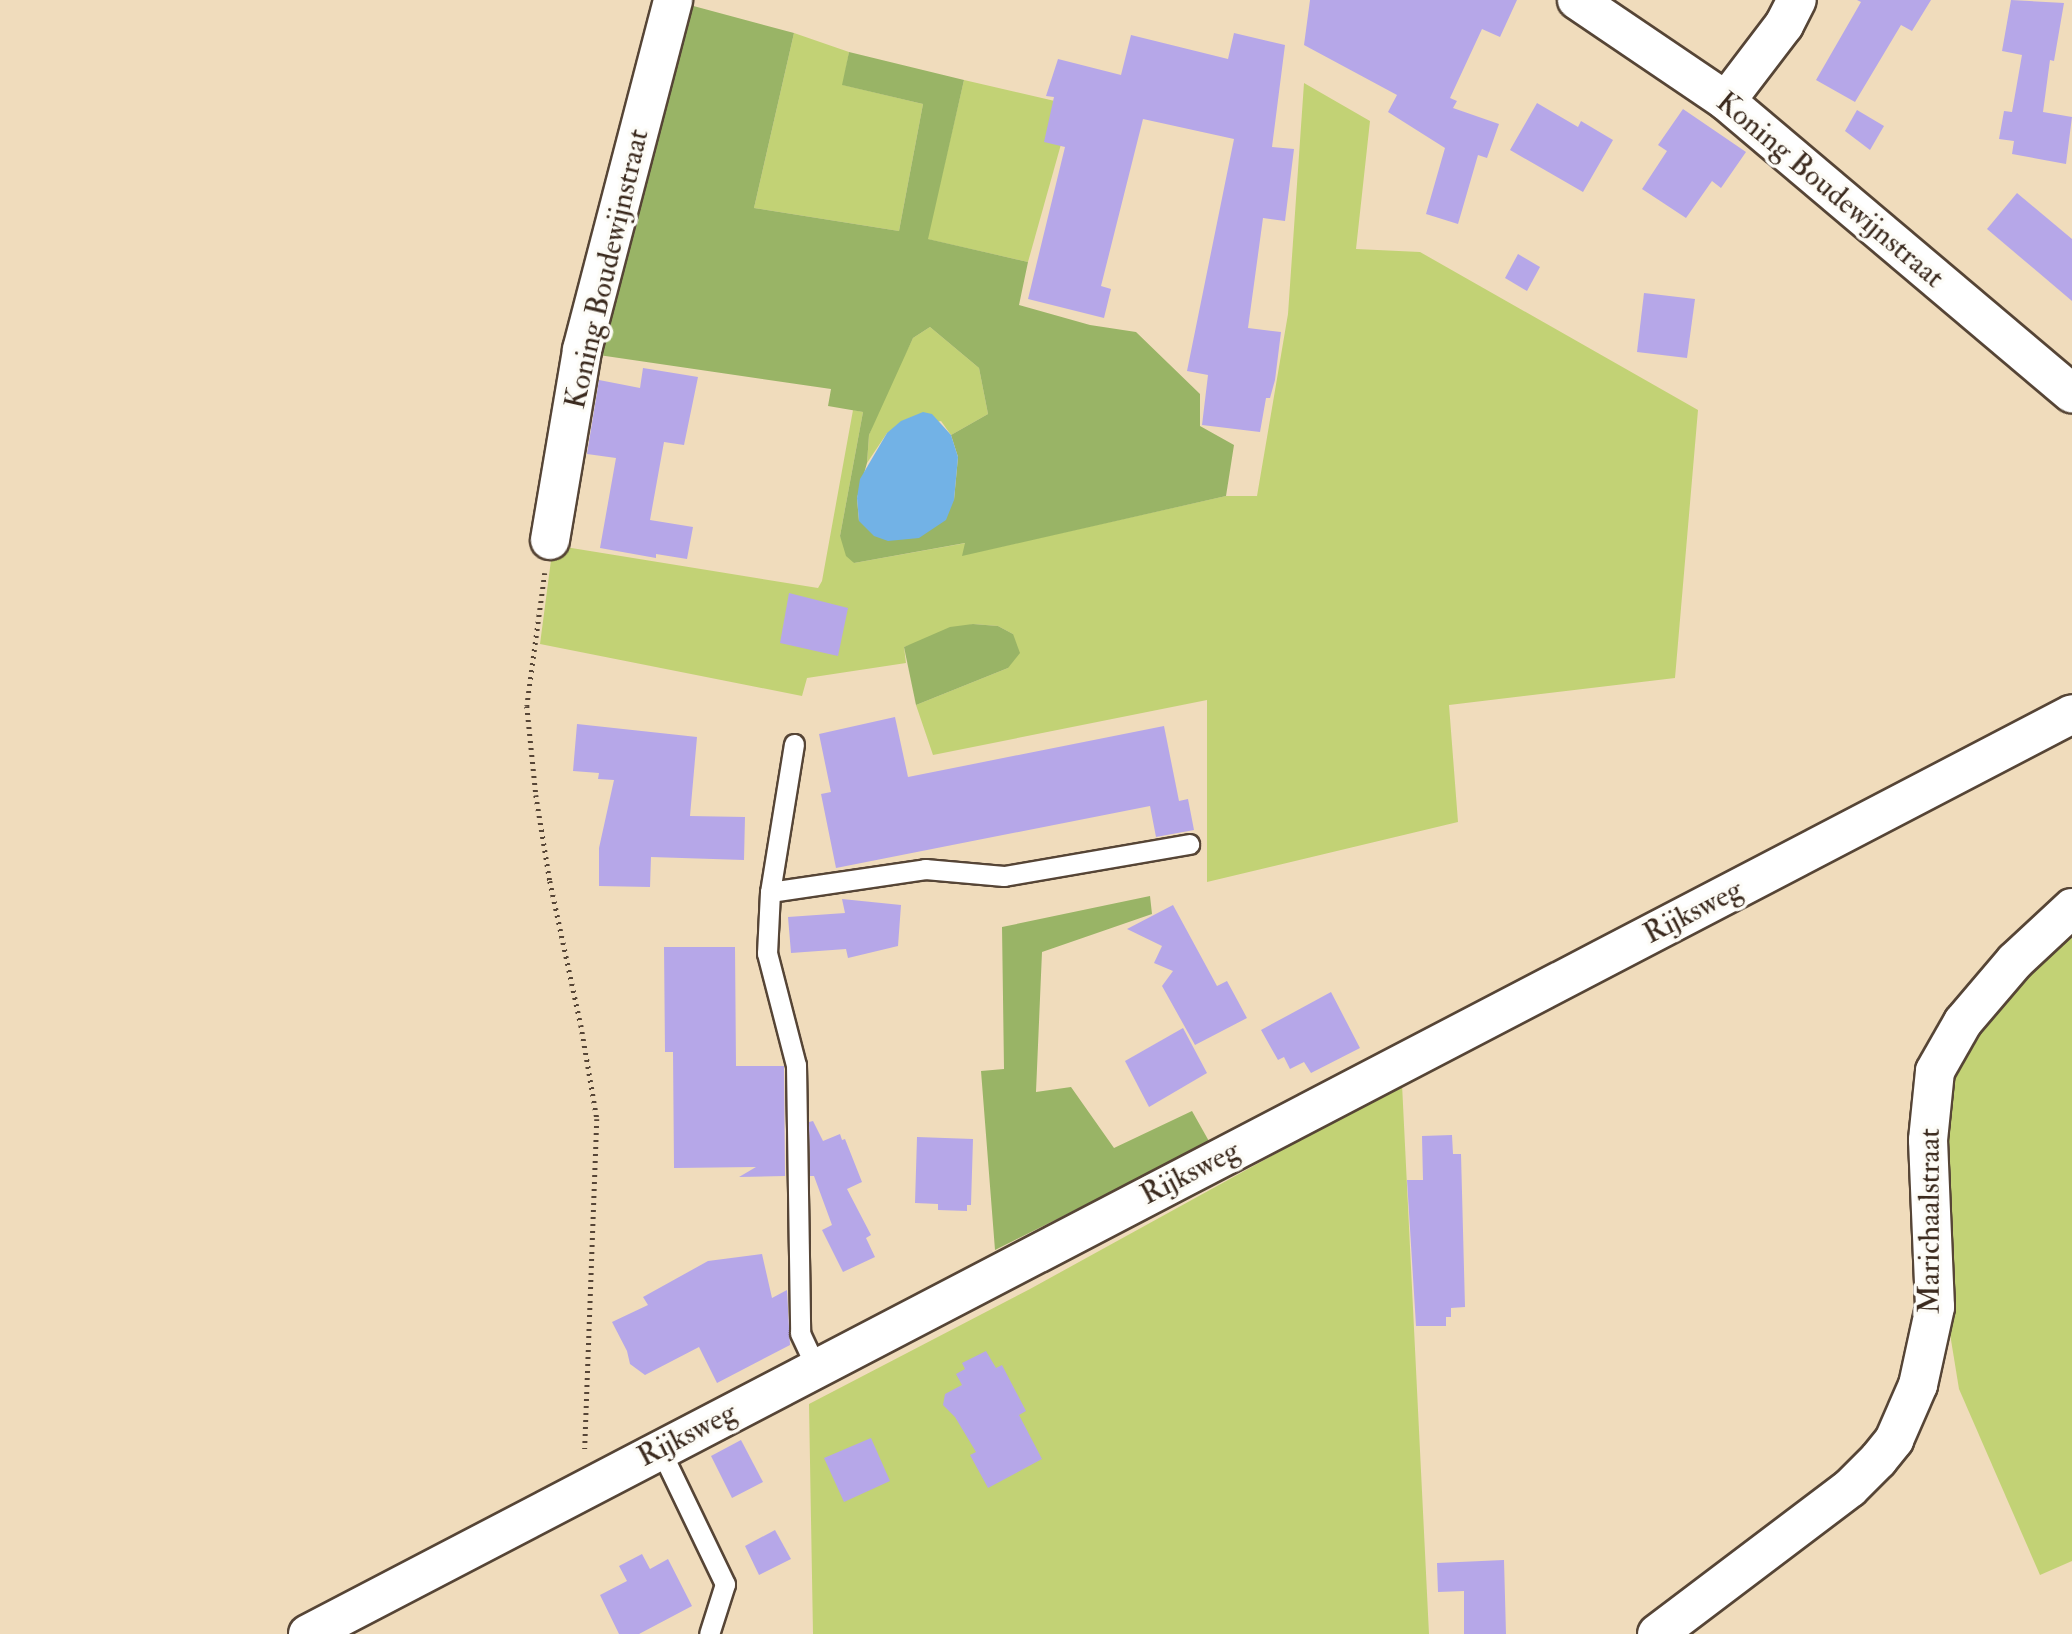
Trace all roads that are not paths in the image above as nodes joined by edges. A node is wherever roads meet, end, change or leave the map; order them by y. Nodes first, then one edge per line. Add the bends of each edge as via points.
1 (673, 0) edge
2 (1577, 0) edge
3 (1797, 0) edge
4 (1726, 101) junction
5 (2072, 393) edge
6 (550, 540) road end
7 (2072, 714) edge
8 (794, 744) dead end
9 (1189, 844) dead end
10 (770, 892) junction
11 (2072, 908) edge
12 (816, 1368) junction
13 (660, 1449) junction
14 (308, 1634) edge
15 (709, 1634) edge
16 (1657, 1634) edge

1 - 6 street, Koning Boudewijnstraat via 582,350
2 - 4 street, Koning Boudewijnstraat
3 - 4 street via 1784,25
4 - 5 street, Koning Boudewijnstraat
7 - 12 street, Rijksweg
8 - 10 lane
9 - 10 lane via 1004,876 925,869
10 - 12 lane via 767,953 796,1065 800,1333
11 - 16 street, Marichaalstraat via 2015,961 1963,1022 1935,1071 1928,1140 1935,1307 1918,1385 1894,1440 1850,1488
12 - 13 street, Rijksweg
13 - 14 street, Rijksweg
13 - 15 lane via 725,1584

